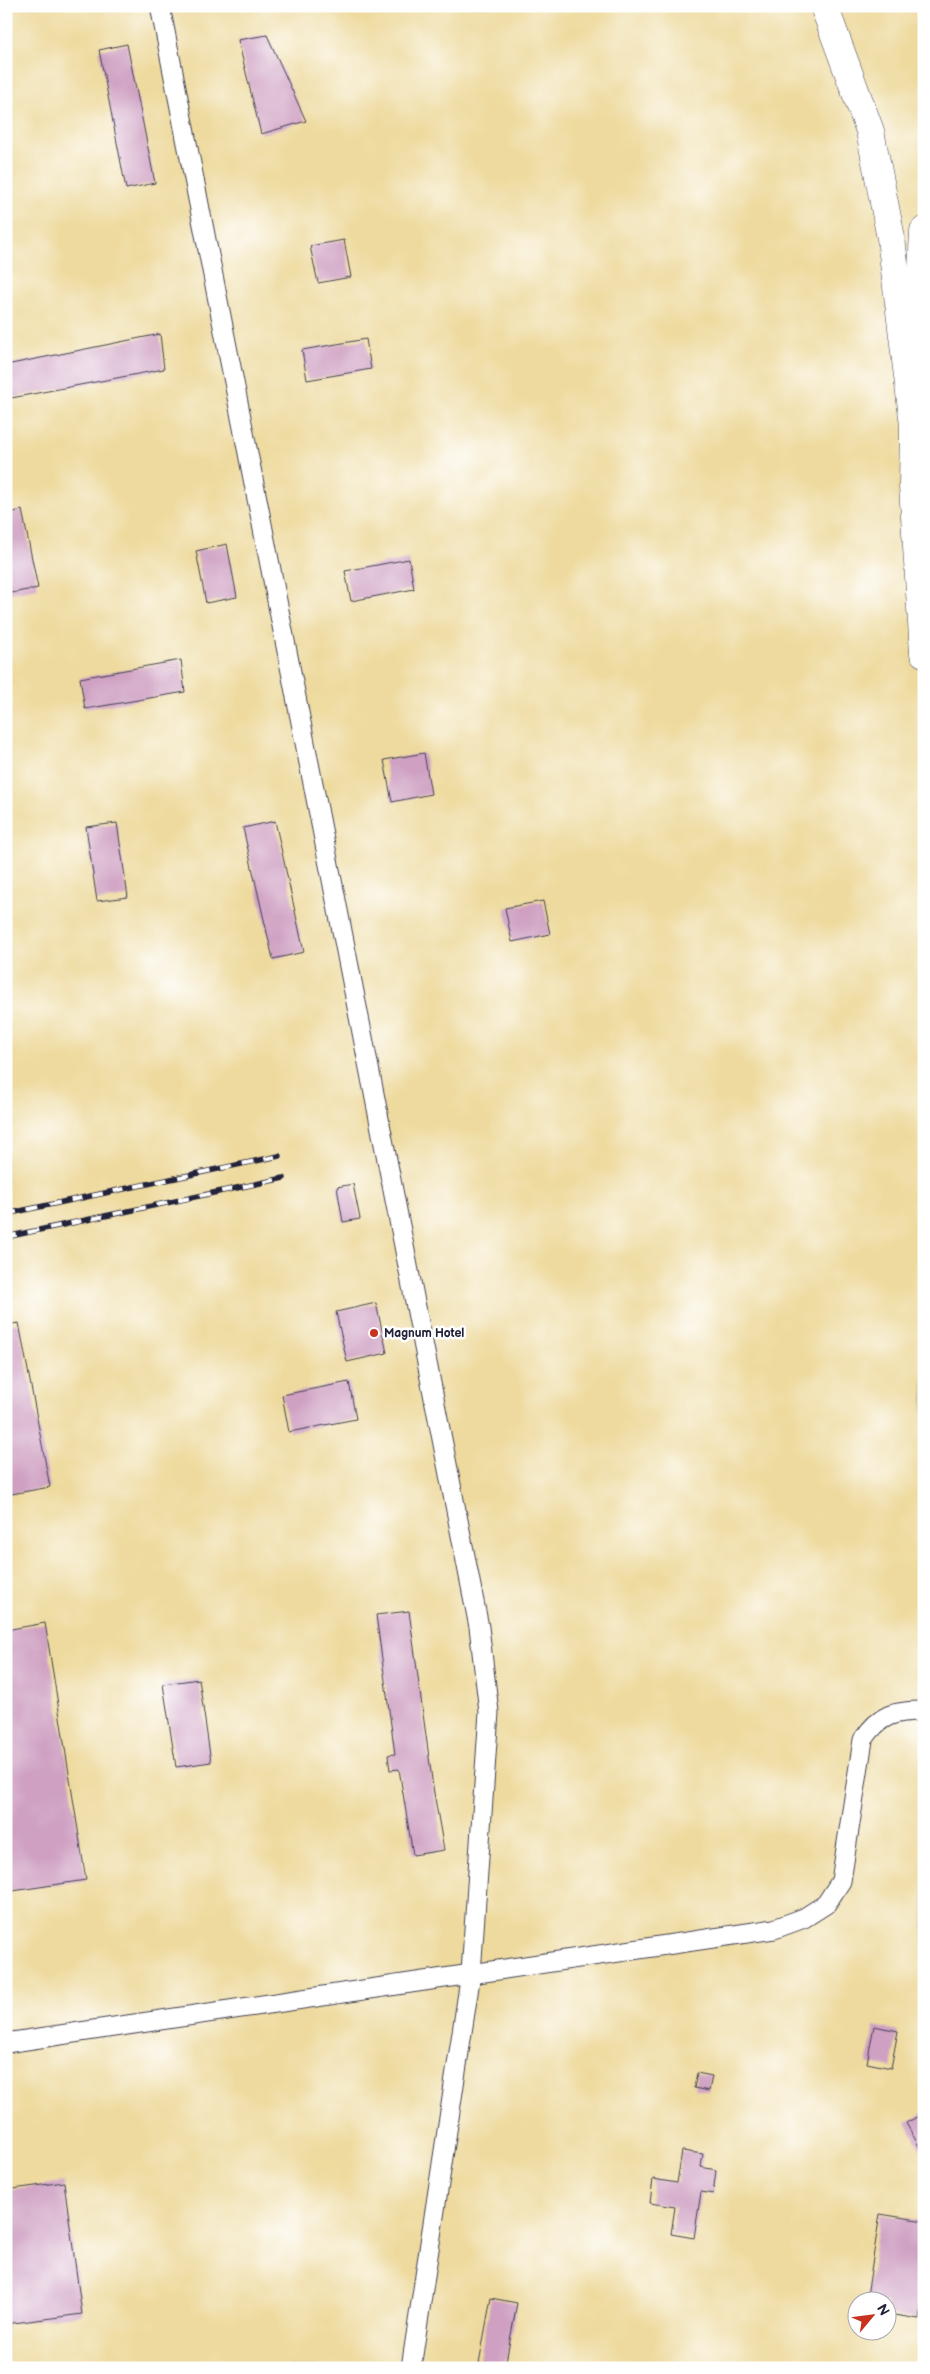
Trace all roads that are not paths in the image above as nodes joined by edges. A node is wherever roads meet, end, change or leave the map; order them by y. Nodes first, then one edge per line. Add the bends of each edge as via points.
1 (160, 6) edge
2 (824, 6) edge
3 (924, 231) edge
4 (914, 425) junction
5 (924, 653) edge
6 (924, 1711) edge
7 (471, 1973) junction
8 (6, 2043) edge
9 (411, 2368) edge

1 - 7 street via 478,1627 489,1712
2 - 4 highway via 870,131 891,238
3 - 4 highway
4 - 5 highway via 913,486
6 - 7 street via 888,1715 874,1724 863,1740 841,1881 826,1904 804,1918 774,1929
7 - 8 street
7 - 9 street

